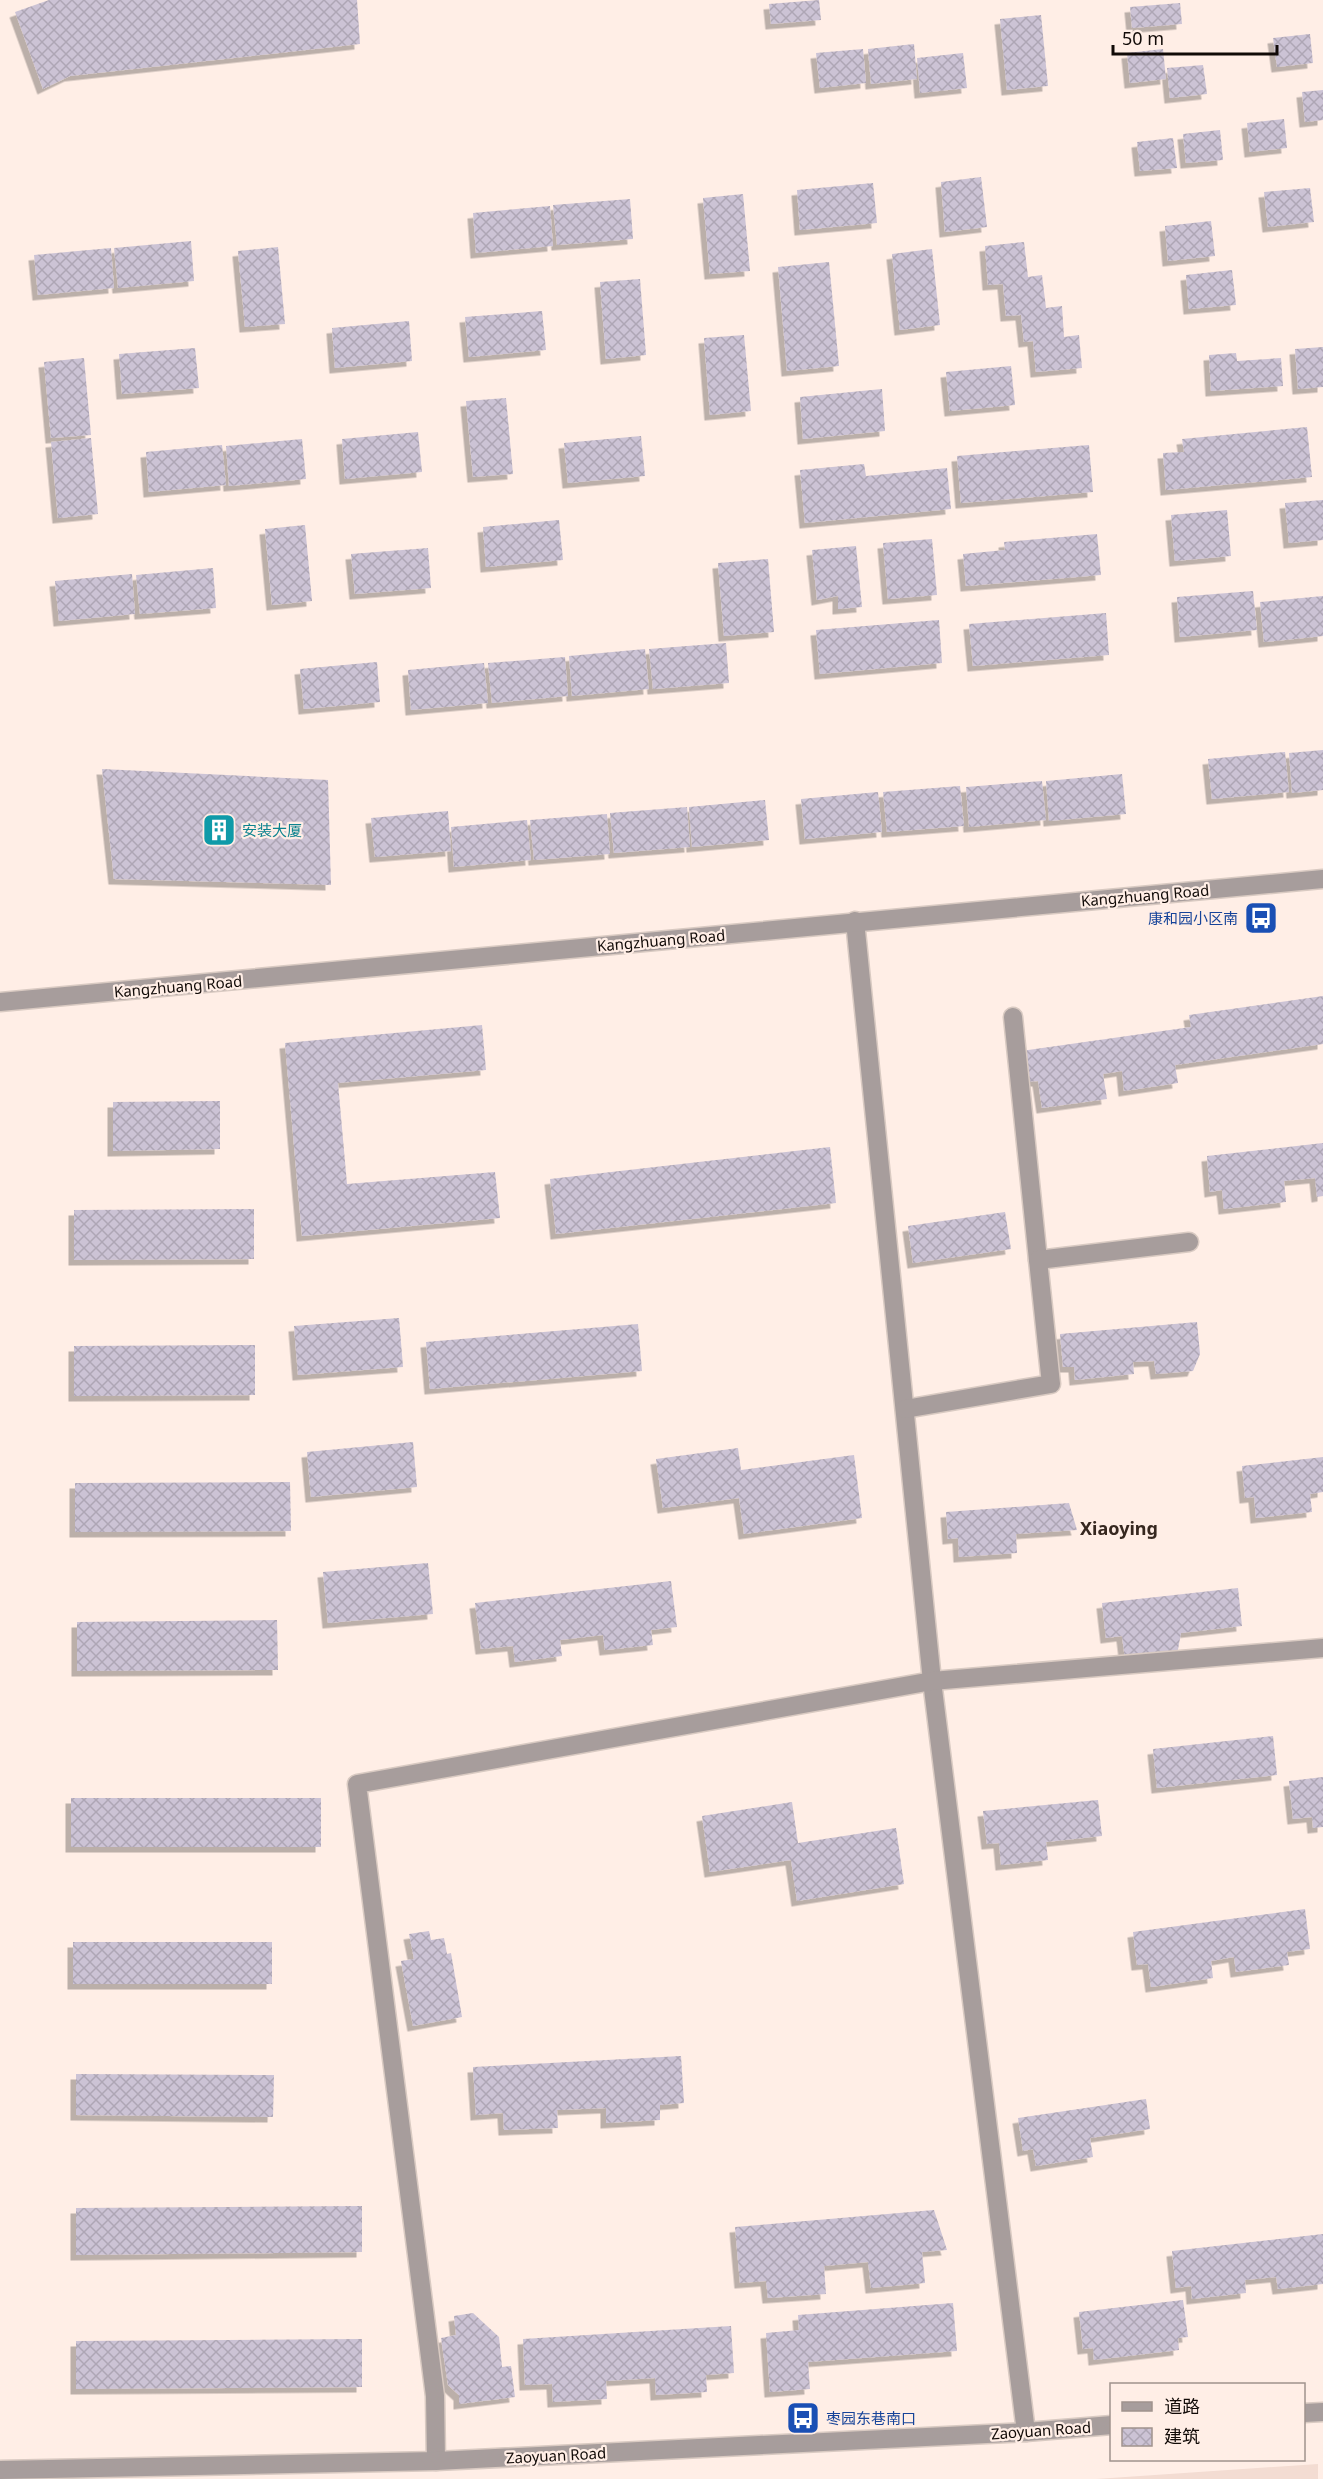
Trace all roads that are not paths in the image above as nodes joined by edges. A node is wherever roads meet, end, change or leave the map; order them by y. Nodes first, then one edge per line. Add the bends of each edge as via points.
1 (1323, 879) edge
2 (855, 921) junction
3 (0, 1002) edge
4 (1013, 1017) dead end
5 (1189, 1242) dead end
6 (1038, 1260) junction
7 (905, 1409) junction
8 (1323, 1648) edge
9 (932, 1682) junction
10 (1323, 2412) edge
11 (1305, 2413) edge
12 (1110, 2425) edge
13 (1026, 2432) junction
14 (436, 2461) junction
15 (0, 2470) edge

1 - 2 street, Kangzhuang Road
2 - 3 street, Kangzhuang Road
2 - 7 street
4 - 6 street
5 - 6 street
6 - 7 street via 1051,1384
7 - 9 street
8 - 9 street
9 - 13 street
9 - 14 street via 357,1784 435,2396
10 - 11 street
12 - 13 street, Zaoyuan Road
13 - 14 street, Zaoyuan Road
14 - 15 street, Zaoyuan Road

